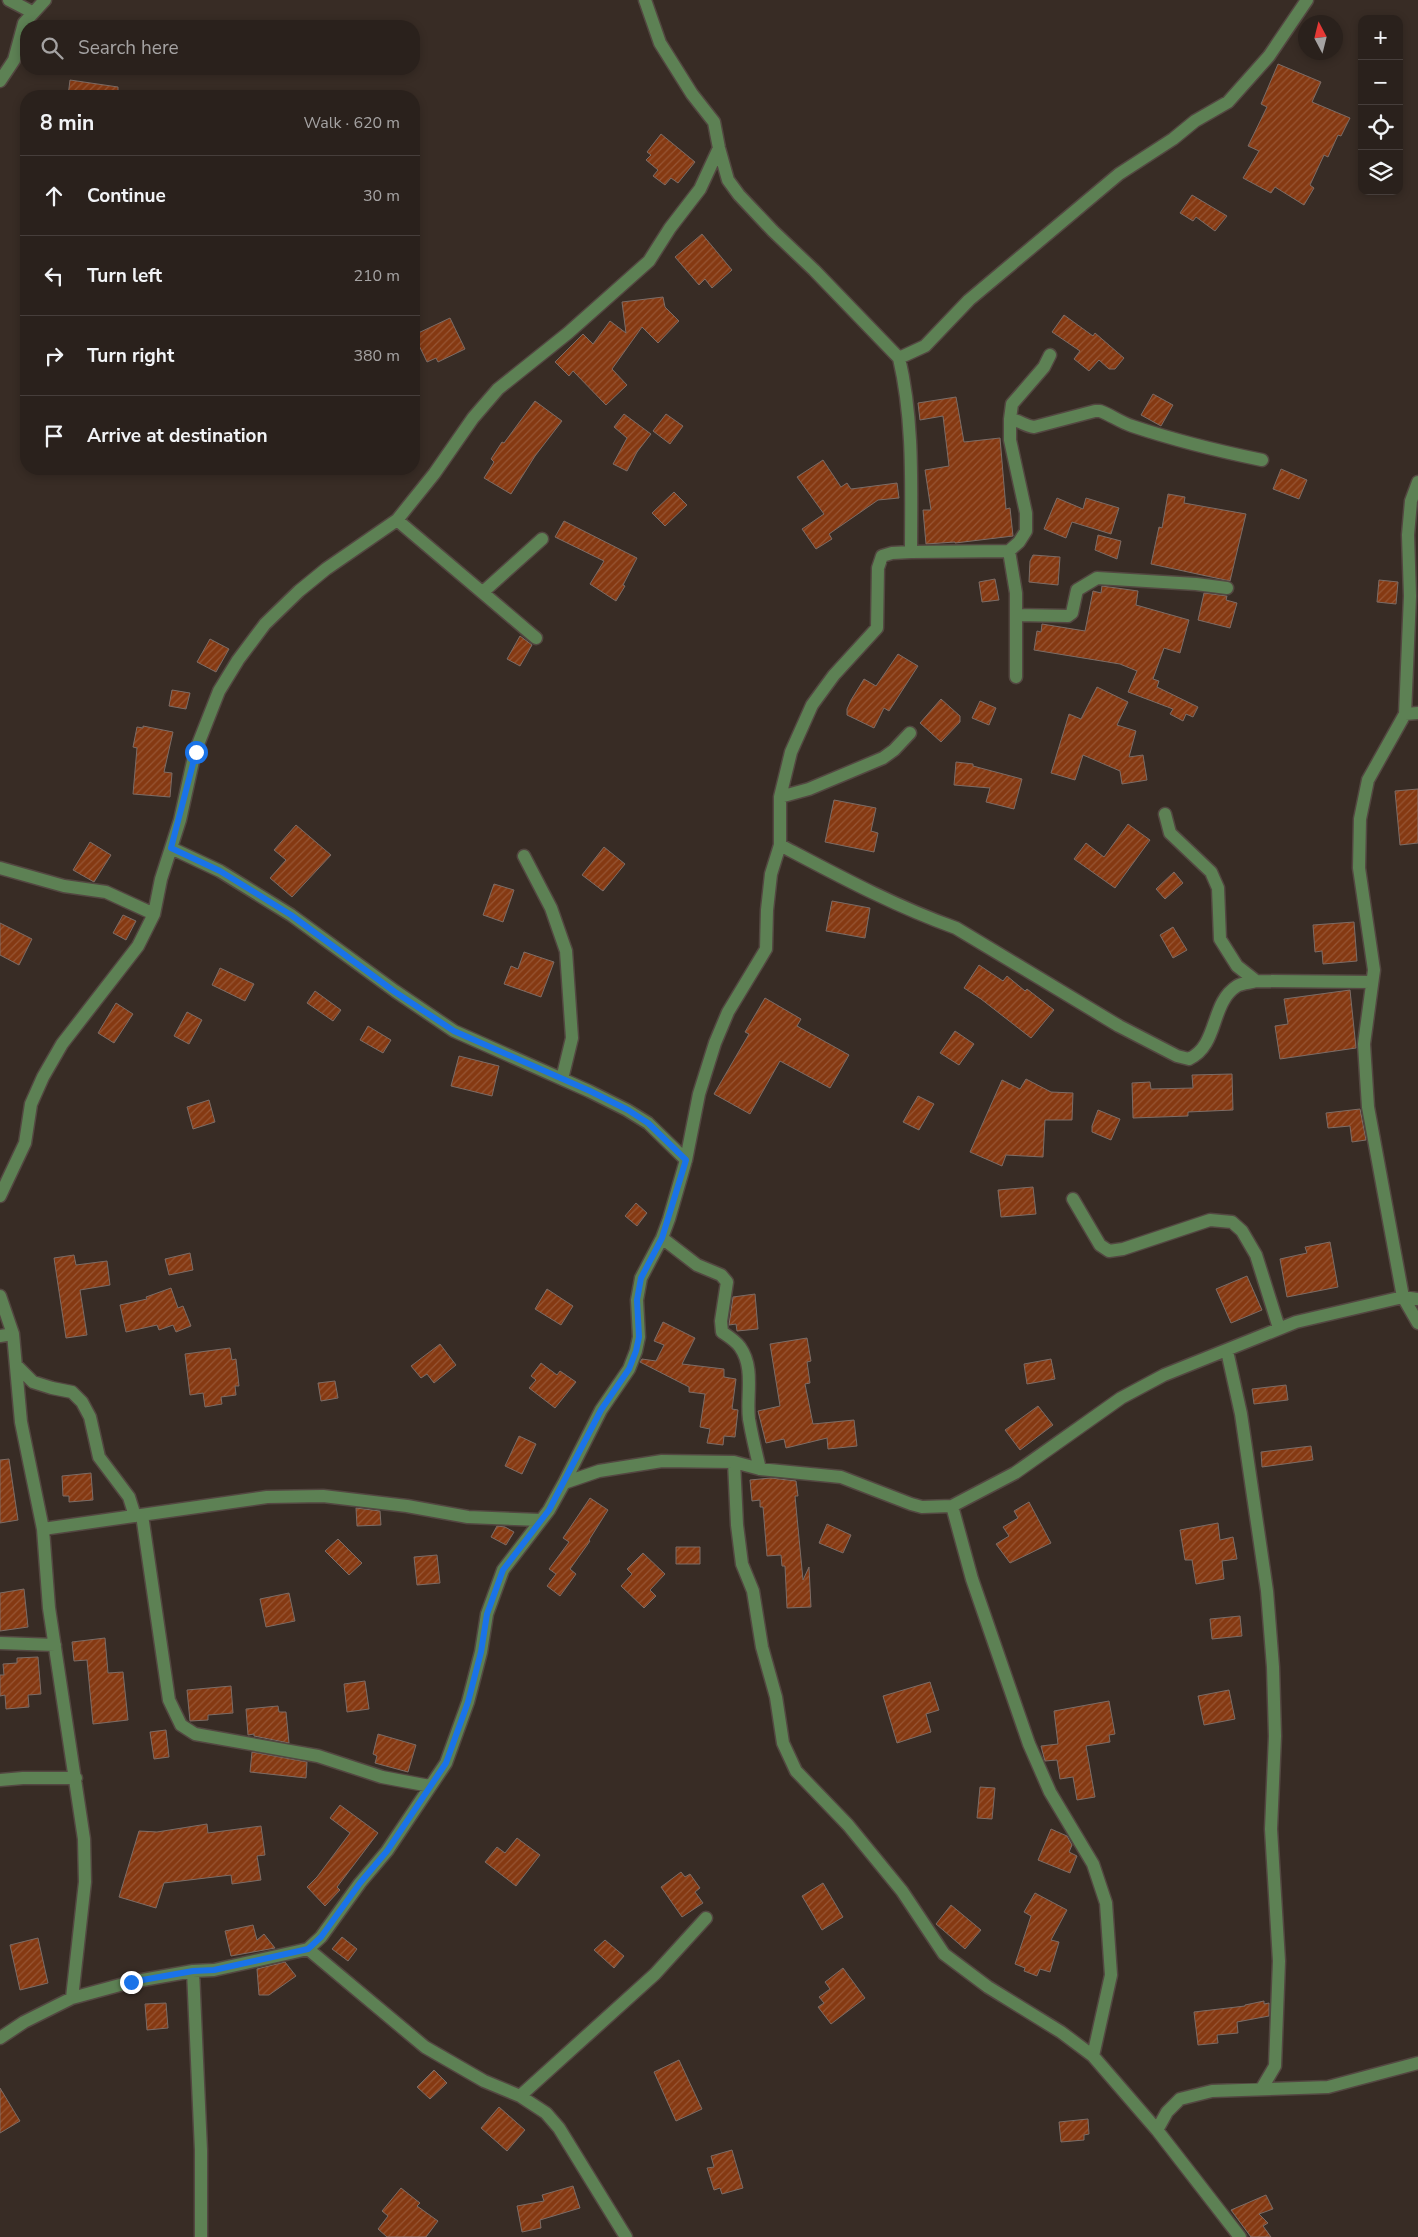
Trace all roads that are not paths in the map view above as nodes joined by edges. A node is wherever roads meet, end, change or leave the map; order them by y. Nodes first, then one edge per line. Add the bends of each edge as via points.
1 (9, 0) edge
2 (45, 0) edge
3 (646, 0) edge
4 (1307, 0) edge
5 (32, 12) junction
6 (26, 20) edge
7 (20, 38) edge
8 (0, 81) edge
9 (719, 148) junction
10 (1050, 355) dead end
11 (899, 358) junction
12 (1010, 419) junction
13 (1262, 460) dead end
14 (1418, 482) edge
15 (397, 520) junction
16 (542, 539) dead end
17 (1009, 550) junction
18 (911, 552) junction
19 (1227, 588) dead end
20 (483, 592) junction
21 (1017, 615) junction
22 (536, 638) dead end
23 (1016, 677) dead end
24 (1412, 714) edge
25 (910, 732) dead end
26 (780, 797) junction
27 (1165, 814) dead end
28 (780, 845) junction
29 (171, 848) junction
30 (524, 856) dead end
31 (0, 868) edge
32 (154, 914) junction
33 (1256, 981) junction
34 (1372, 982) junction
35 (562, 1079) junction
36 (686, 1160) junction
37 (0, 1196) edge
38 (1074, 1199) dead end
39 (662, 1238) junction
40 (0, 1296) edge
41 (1403, 1297) junction
42 (1418, 1299) edge
43 (1418, 1323) edge
44 (1279, 1328) junction
45 (6, 1335) edge
46 (1227, 1351) junction
47 (17, 1366) junction
48 (734, 1462) junction
49 (760, 1469) junction
50 (564, 1483) junction
51 (952, 1506) junction
52 (138, 1515) junction
53 (540, 1520) junction
54 (43, 1529) junction
55 (0, 1643) edge
56 (55, 1646) junction
57 (76, 1778) junction
58 (0, 1780) edge
59 (430, 1786) junction
60 (706, 1918) dead end
61 (308, 1949) junction
62 (193, 1971) junction
63 (72, 1998) junction
64 (0, 2038) edge
65 (1093, 2056) junction
66 (1418, 2063) edge
67 (1262, 2088) junction
68 (520, 2096) junction
69 (1157, 2130) junction
70 (201, 2237) edge
71 (626, 2237) edge
72 (1240, 2237) edge

1 - 5 street
2 - 5 street
3 - 9 street via 660,43 714,122
4 - 11 street via 1268,56 1228,102 1119,174 969,300 925,346
5 - 6 street
7 - 8 street via 14,60
9 - 11 street via 728,180 739,195
9 - 15 street via 700,189 650,261 498,389
10 - 12 street via 1044,367 1012,404
11 - 18 street via 904,378 912,471
12 - 13 street via 1034,427 1100,411 1174,439
12 - 17 street via 1010,440 1026,513 1026,531
14 - 24 street via 1411,501 1408,535
15 - 20 street
15 - 29 street via 299,591 265,624 238,660 219,692 196,752
16 - 20 street
17 - 18 street
17 - 21 street
18 - 26 street via 882,556 878,568 877,628 834,675 812,706 790,752
19 - 21 street via 1097,578 1077,590 1072,613 1068,616
20 - 22 street
21 - 23 street
24 - 34 street via 1368,780 1360,819 1359,868 1374,970
25 - 26 street via 883,758 809,790
26 - 28 street
27 - 33 street via 1170,833 1211,872 1218,888 1220,939 1237,966
28 - 33 street via 861,888 956,928 1119,1026 1189,1059 1198,1055 1205,1045 1224,998 1238,985
28 - 36 street via 771,874 766,949 728,1012 715,1042 699,1094
29 - 32 street
29 - 35 street via 220,871 291,915 454,1031
30 - 35 street via 552,908 566,951 572,1038
31 - 32 street via 64,886 106,892
32 - 37 street via 138,946 62,1044 43,1077 31,1104 25,1143
33 - 34 street
34 - 41 street via 1364,1044 1368,1108
35 - 36 street via 648,1123
36 - 39 street
38 - 44 street via 1100,1245 1109,1251 1210,1220 1232,1222 1242,1231 1256,1254
39 - 49 street via 697,1265 721,1275 727,1282 722,1332 740,1346 745,1357 750,1376 749,1420
39 - 50 street via 641,1278 637,1300 639,1337 629,1369 601,1410
40 - 45 street
41 - 42 street
41 - 43 street
41 - 44 street
44 - 46 street
45 - 47 street
46 - 51 street via 1136,1388 1015,1474
46 - 67 street via 1243,1423 1267,1591 1273,1667 1275,1736 1271,1829 1279,1961 1275,2066
47 - 52 street via 33,1382 72,1392 82,1402 90,1417 99,1457 129,1497
47 - 54 street via 21,1422
48 - 49 street
48 - 50 street via 662,1461 599,1472
48 - 65 street via 736,1524 742,1564 753,1591 783,1744 791,1764 848,1825 902,1892 944,1954
49 - 51 street via 841,1477 911,1504
50 - 53 street
51 - 65 street via 972,1579 1029,1744 1050,1792 1093,1864 1106,1903 1112,1975
52 - 53 street via 267,1497 322,1496 468,1518
52 - 54 street
52 - 59 street via 170,1700 180,1726 195,1734 318,1756 382,1778
53 - 59 street via 503,1570 487,1614 481,1652 457,1738 446,1763
54 - 56 street
55 - 56 street
56 - 57 street
57 - 58 street
57 - 63 street via 84,1839 85,1882
59 - 61 street via 387,1851 321,1937
60 - 68 street via 655,1974
61 - 62 street via 214,1970
61 - 68 street via 425,2047 484,2081
62 - 63 street via 131,1982
62 - 70 street via 201,2150
63 - 64 street
65 - 69 street
66 - 67 street via 1328,2087
67 - 69 street via 1212,2092 1180,2099 1167,2112
68 - 71 street via 546,2113 559,2128
69 - 72 street

